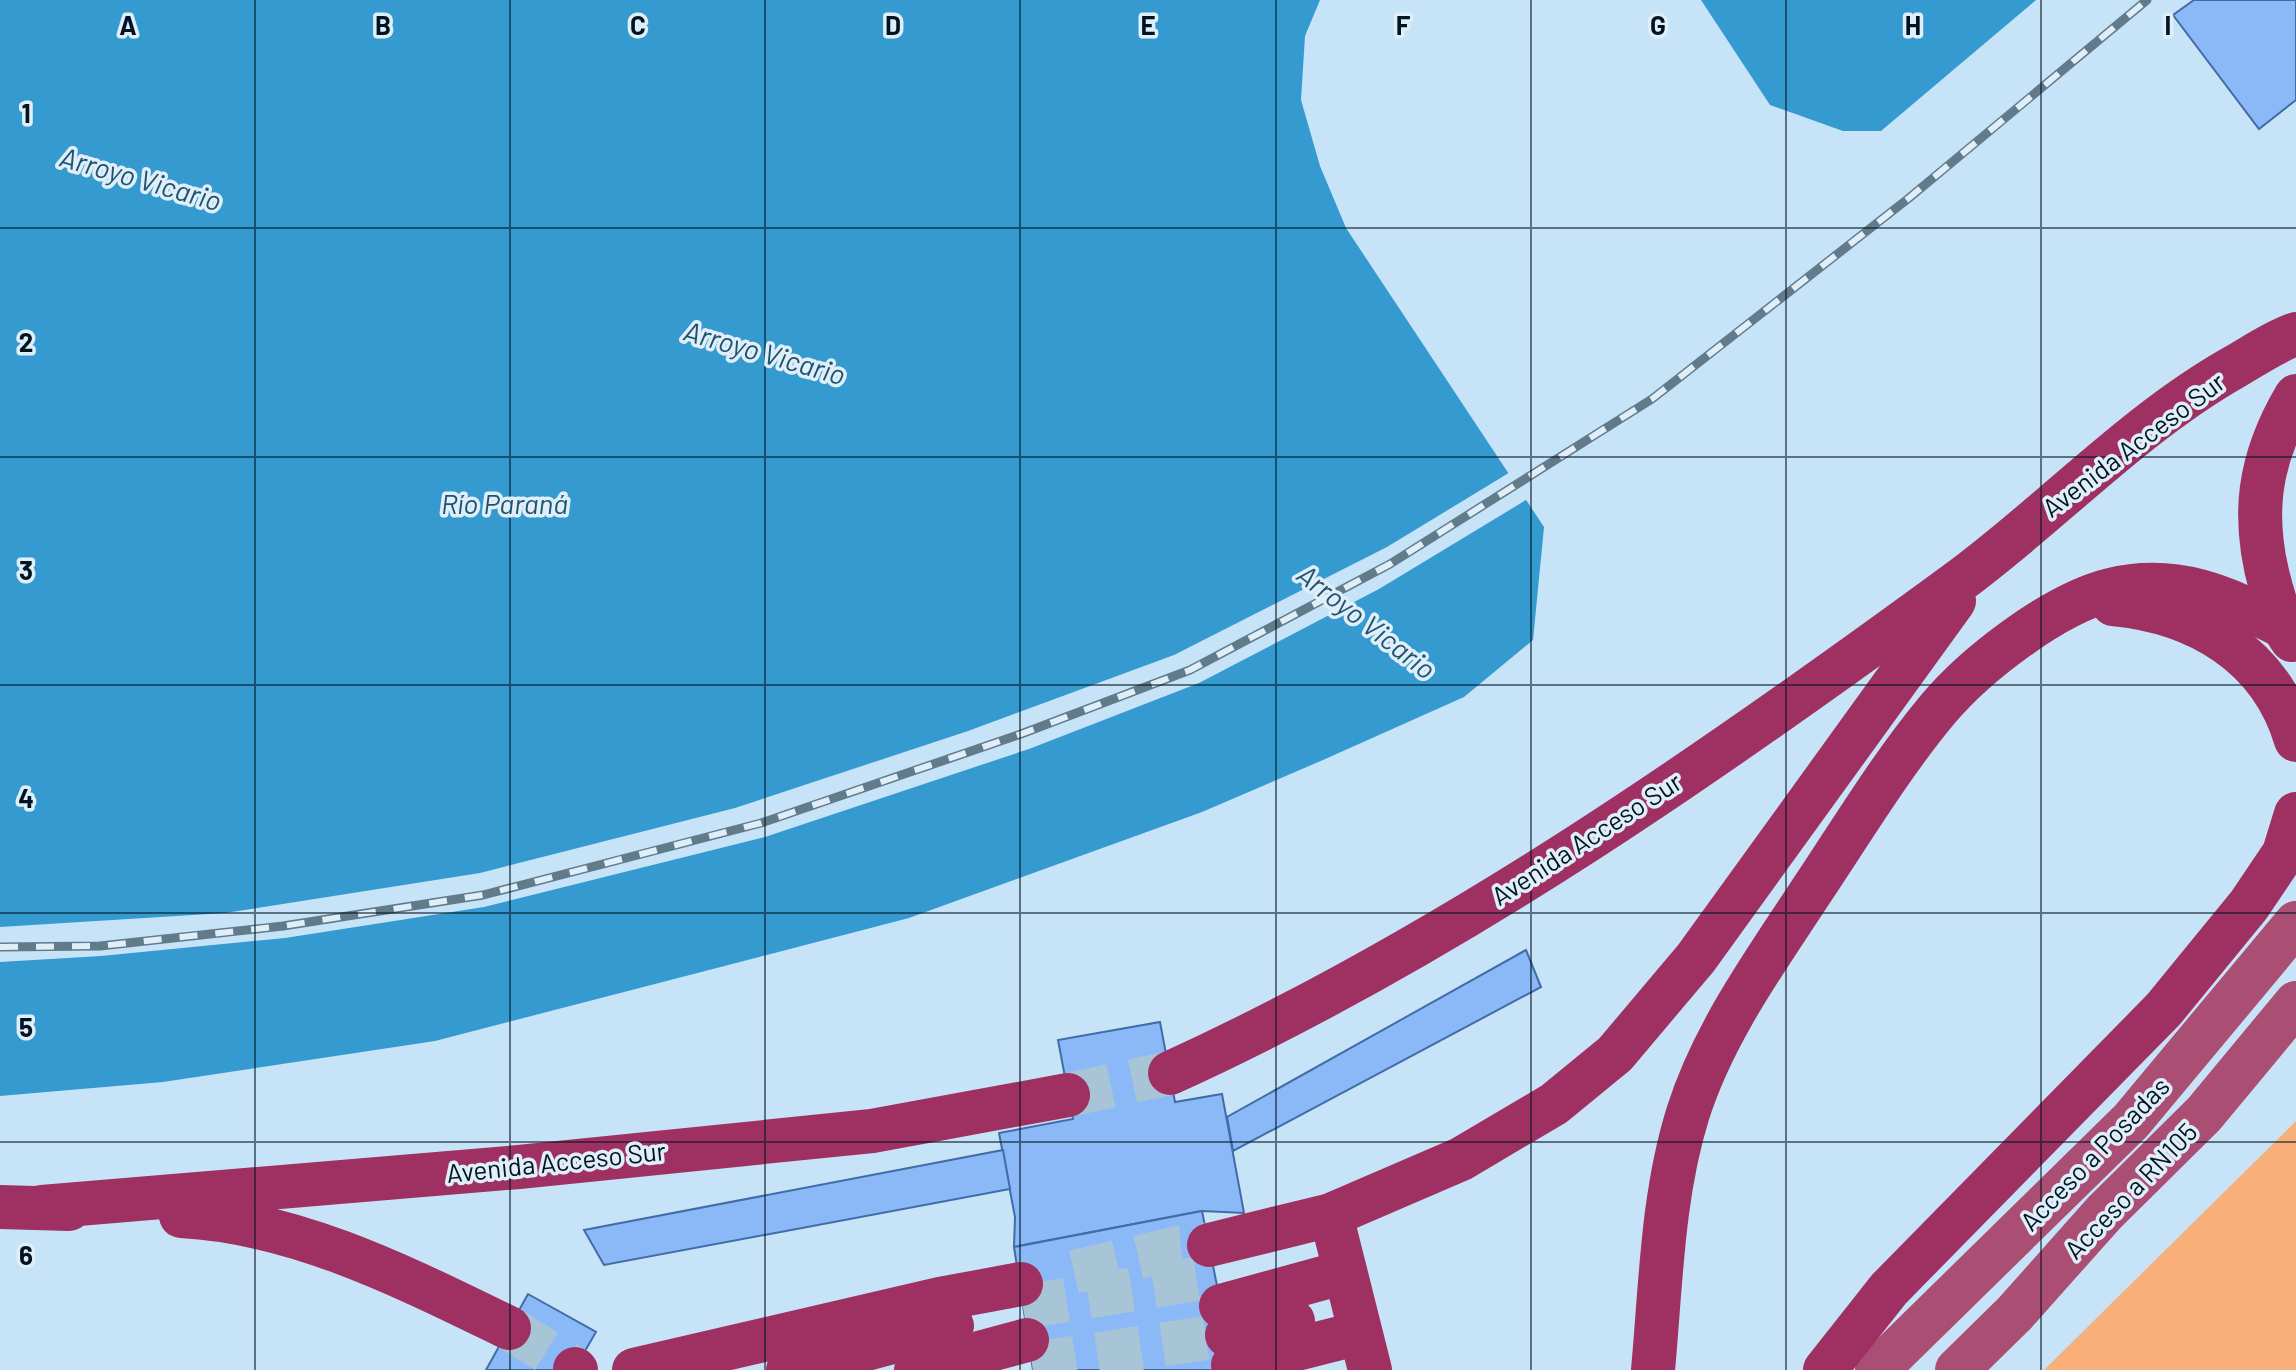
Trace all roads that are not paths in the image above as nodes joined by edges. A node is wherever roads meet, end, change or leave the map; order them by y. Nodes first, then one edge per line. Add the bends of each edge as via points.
1 (2296, 334) edge
2 (2296, 396) edge
3 (1979, 566) junction
4 (2079, 600) junction
5 (2289, 635) edge
6 (2296, 740) edge
7 (2296, 814) edge
8 (2296, 923) edge
9 (2296, 1003) edge
10 (1170, 1073) tunnel mouth
11 (1068, 1095) tunnel mouth
12 (21, 1207) edge
13 (1221, 1305) junction
14 (1352, 1310) edge
15 (509, 1328) tunnel mouth
16 (1023, 1333) edge
17 (634, 1370) edge
18 (788, 1370) edge
19 (916, 1370) edge
20 (1653, 1370) edge
21 (1825, 1370) edge
22 (1877, 1370) edge
23 (1957, 1370) edge

1 - 3 highway, Avenida Acceso Sur via 2203,385
2 - 5 highway via 2266,465 2258,511 2260,547
3 - 10 highway, Avenida Acceso Sur via 1835,672 1581,845 1319,1000
3 - 14 highway, Avenida Acceso Sur via 1696,958 1615,1054 1554,1104 1461,1159
4 - 5 highway via 2149,584 2182,585 2221,595
4 - 6 highway via 2153,608 2212,633 2256,664 2288,712
4 - 20 highway via 2042,621 1940,707 1877,792 1737,1004 1689,1110 1671,1172
7 - 21 highway via 2276,866 2164,1009 1889,1289
8 - 22 main road, Acceso a Posadas via 2131,1121
9 - 23 main road, Acceso a RN105 via 2204,1114
11 - 12 highway, Avenida Acceso Sur via 872,1131 519,1167
12 - 15 highway, Avenida Acceso Sur via 232,1219 323,1246
13 - 14 highway, Avenida Acceso Sur
13 - 14 highway, Avenida Acceso Sur
13 - 14 highway, Avenida Acceso Sur
16 - 17 highway via 940,1299
16 - 18 highway
16 - 19 highway

